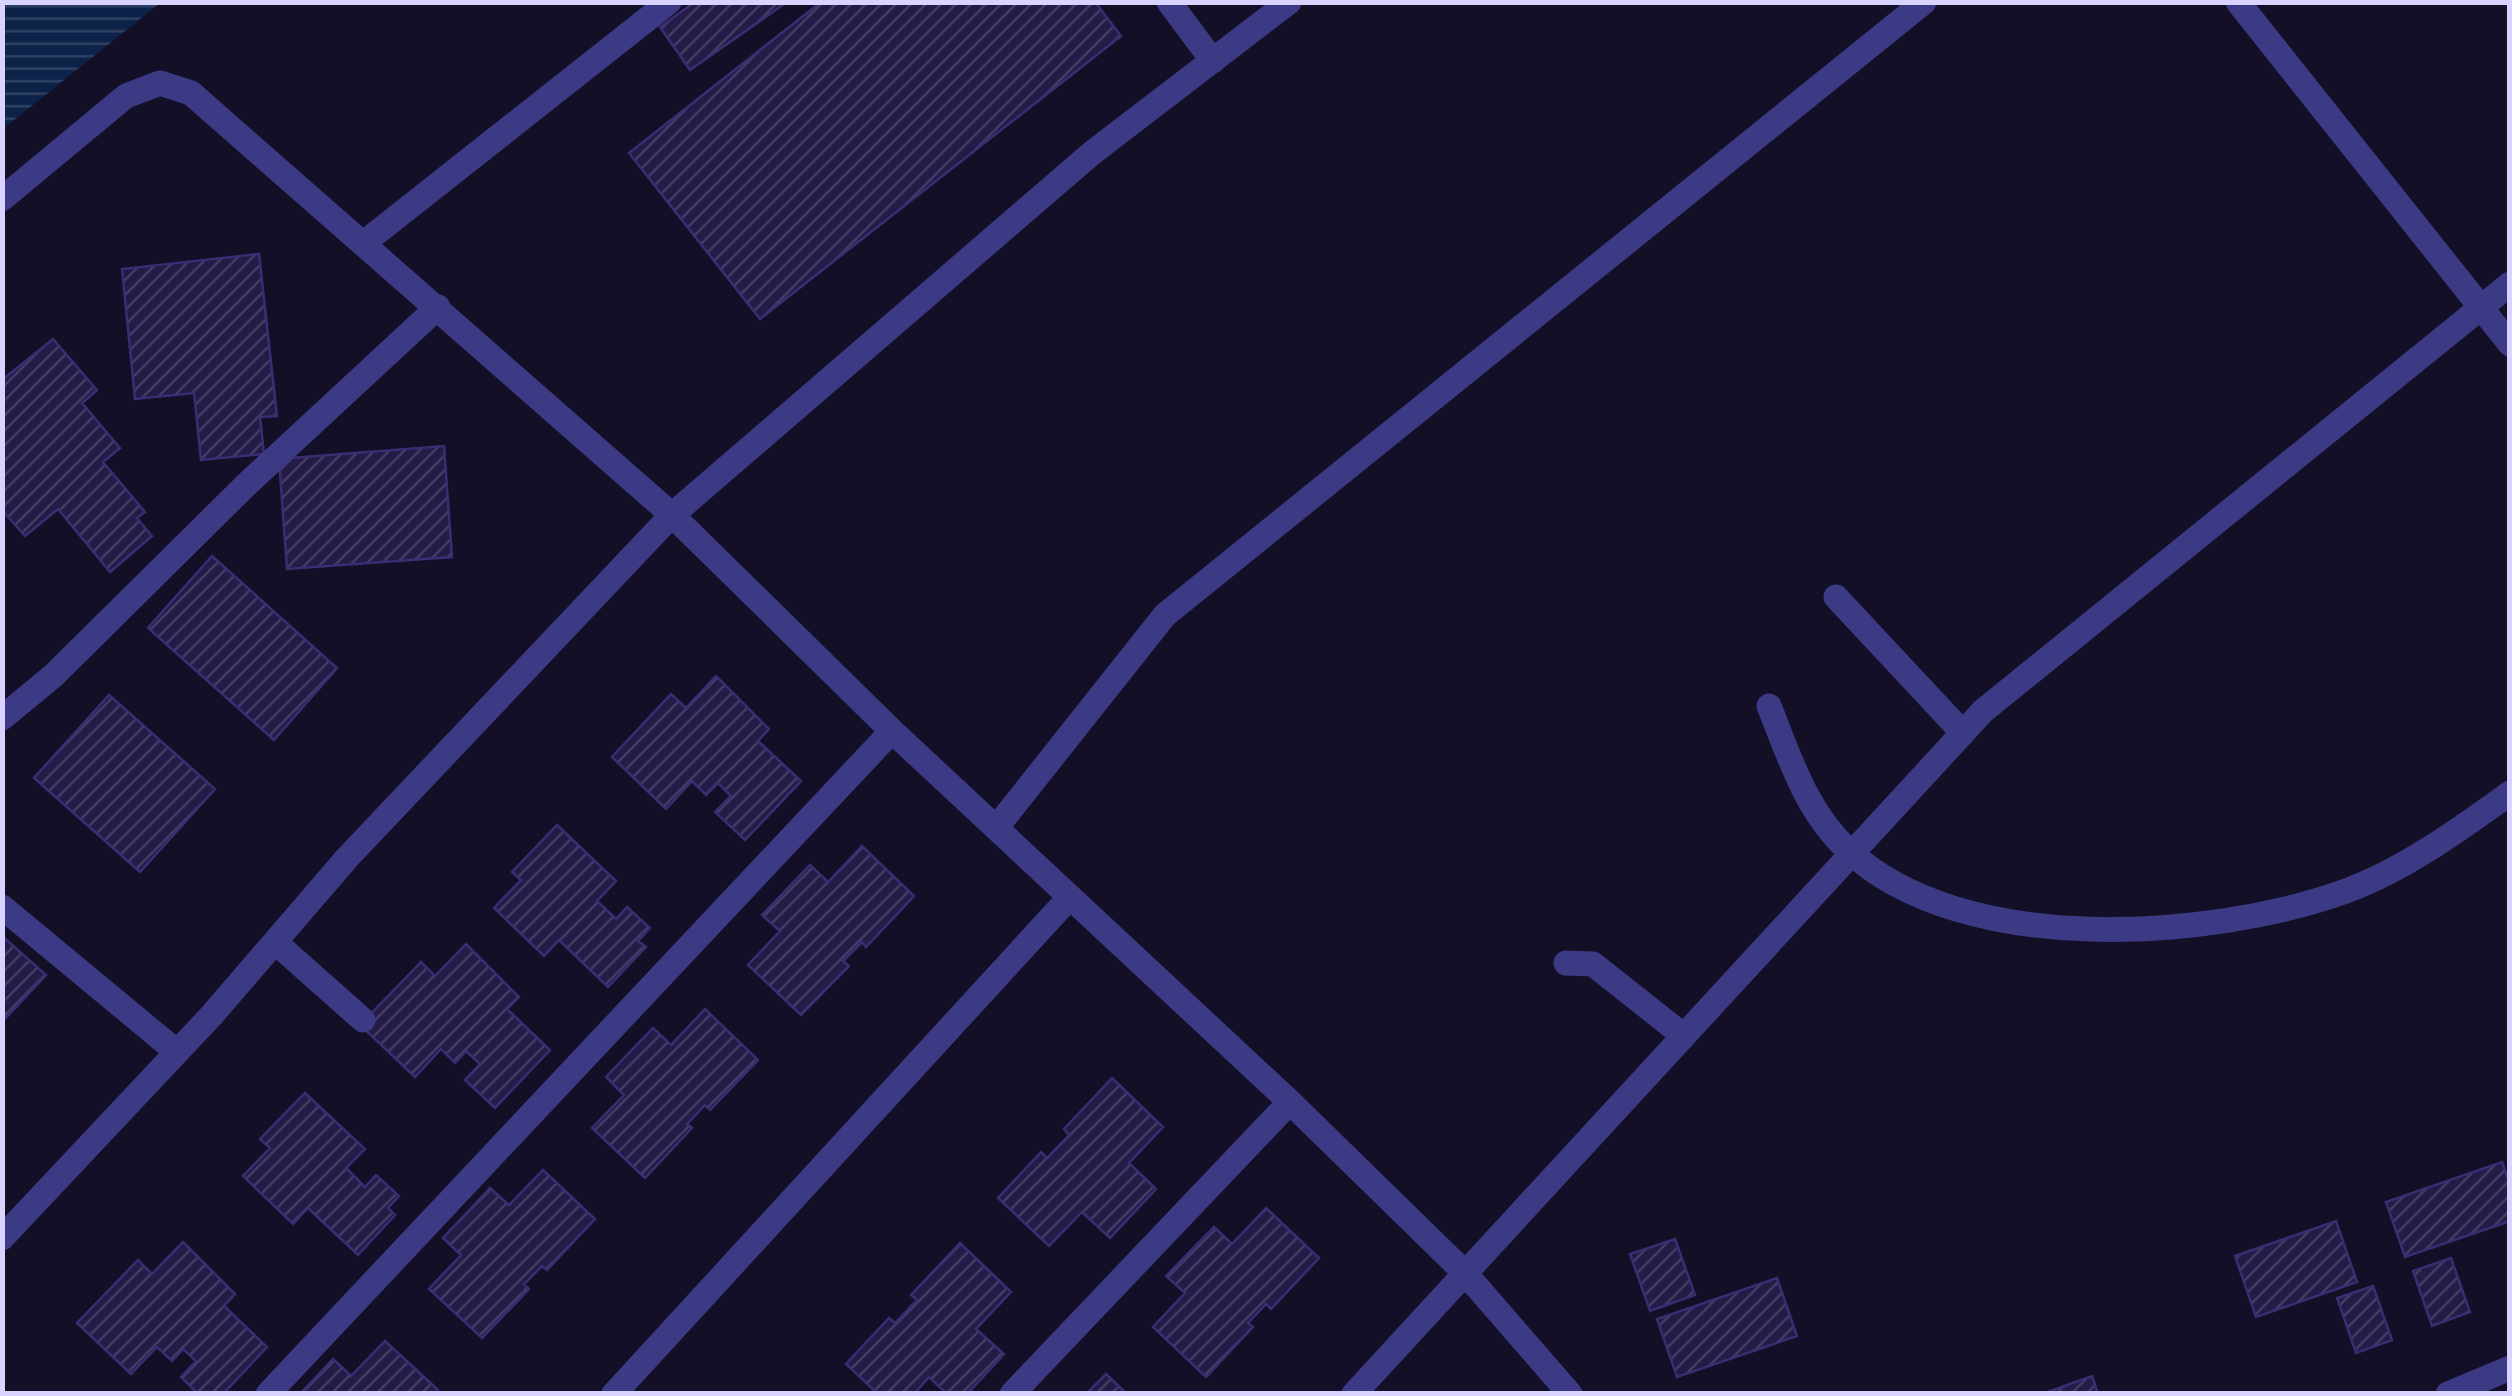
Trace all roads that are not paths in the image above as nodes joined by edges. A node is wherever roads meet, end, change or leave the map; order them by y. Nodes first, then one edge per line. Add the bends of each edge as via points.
1 (669, 2) edge
2 (1169, 2) edge
3 (1290, 2) edge
4 (1924, 2) edge
5 (2238, 2) edge
6 (1213, 62) junction
7 (2, 198) edge
8 (366, 242) junction
9 (2510, 284) edge
10 (2480, 306) junction
11 (438, 307) junction
12 (2510, 344) edge
13 (672, 515) junction
14 (1836, 597) dead end
15 (1769, 706) dead end
16 (2, 718) edge
17 (892, 731) junction
18 (1963, 733) junction
19 (2510, 793) edge
20 (996, 828) junction
21 (1851, 854) junction
22 (1070, 897) junction
23 (2, 906) edge
24 (275, 942) junction
25 (1566, 963) dead end
26 (363, 1020) dead end
27 (1684, 1036) junction
28 (178, 1052) junction
29 (1290, 1102) junction
30 (2, 1238) edge
31 (1465, 1273) junction
32 (2510, 1368) edge
33 (268, 1394) edge
34 (614, 1394) edge
35 (1012, 1394) edge
36 (1354, 1394) edge
37 (1570, 1394) edge
38 (2448, 1394) edge

1 - 8 street
2 - 6 street
3 - 6 street
4 - 20 street via 1164,614
5 - 10 street
6 - 13 street via 1092,153
7 - 8 street via 126,96 160,83 177,85
8 - 11 street
9 - 10 street
10 - 12 street
10 - 18 street
11 - 13 street
11 - 16 street
13 - 17 street
13 - 24 street
14 - 18 street
15 - 21 street via 1808,801
17 - 20 street
17 - 33 street
18 - 21 street
19 - 21 street via 2349,890 2258,916 2171,926 2080,927 1992,918 1921,898
20 - 22 street
21 - 27 street
22 - 29 street
22 - 34 street
23 - 28 street
24 - 26 street
24 - 28 street
25 - 27 street via 1593,964
27 - 31 street
28 - 30 street
29 - 31 street
29 - 35 street
31 - 36 street
31 - 37 street
32 - 38 street

